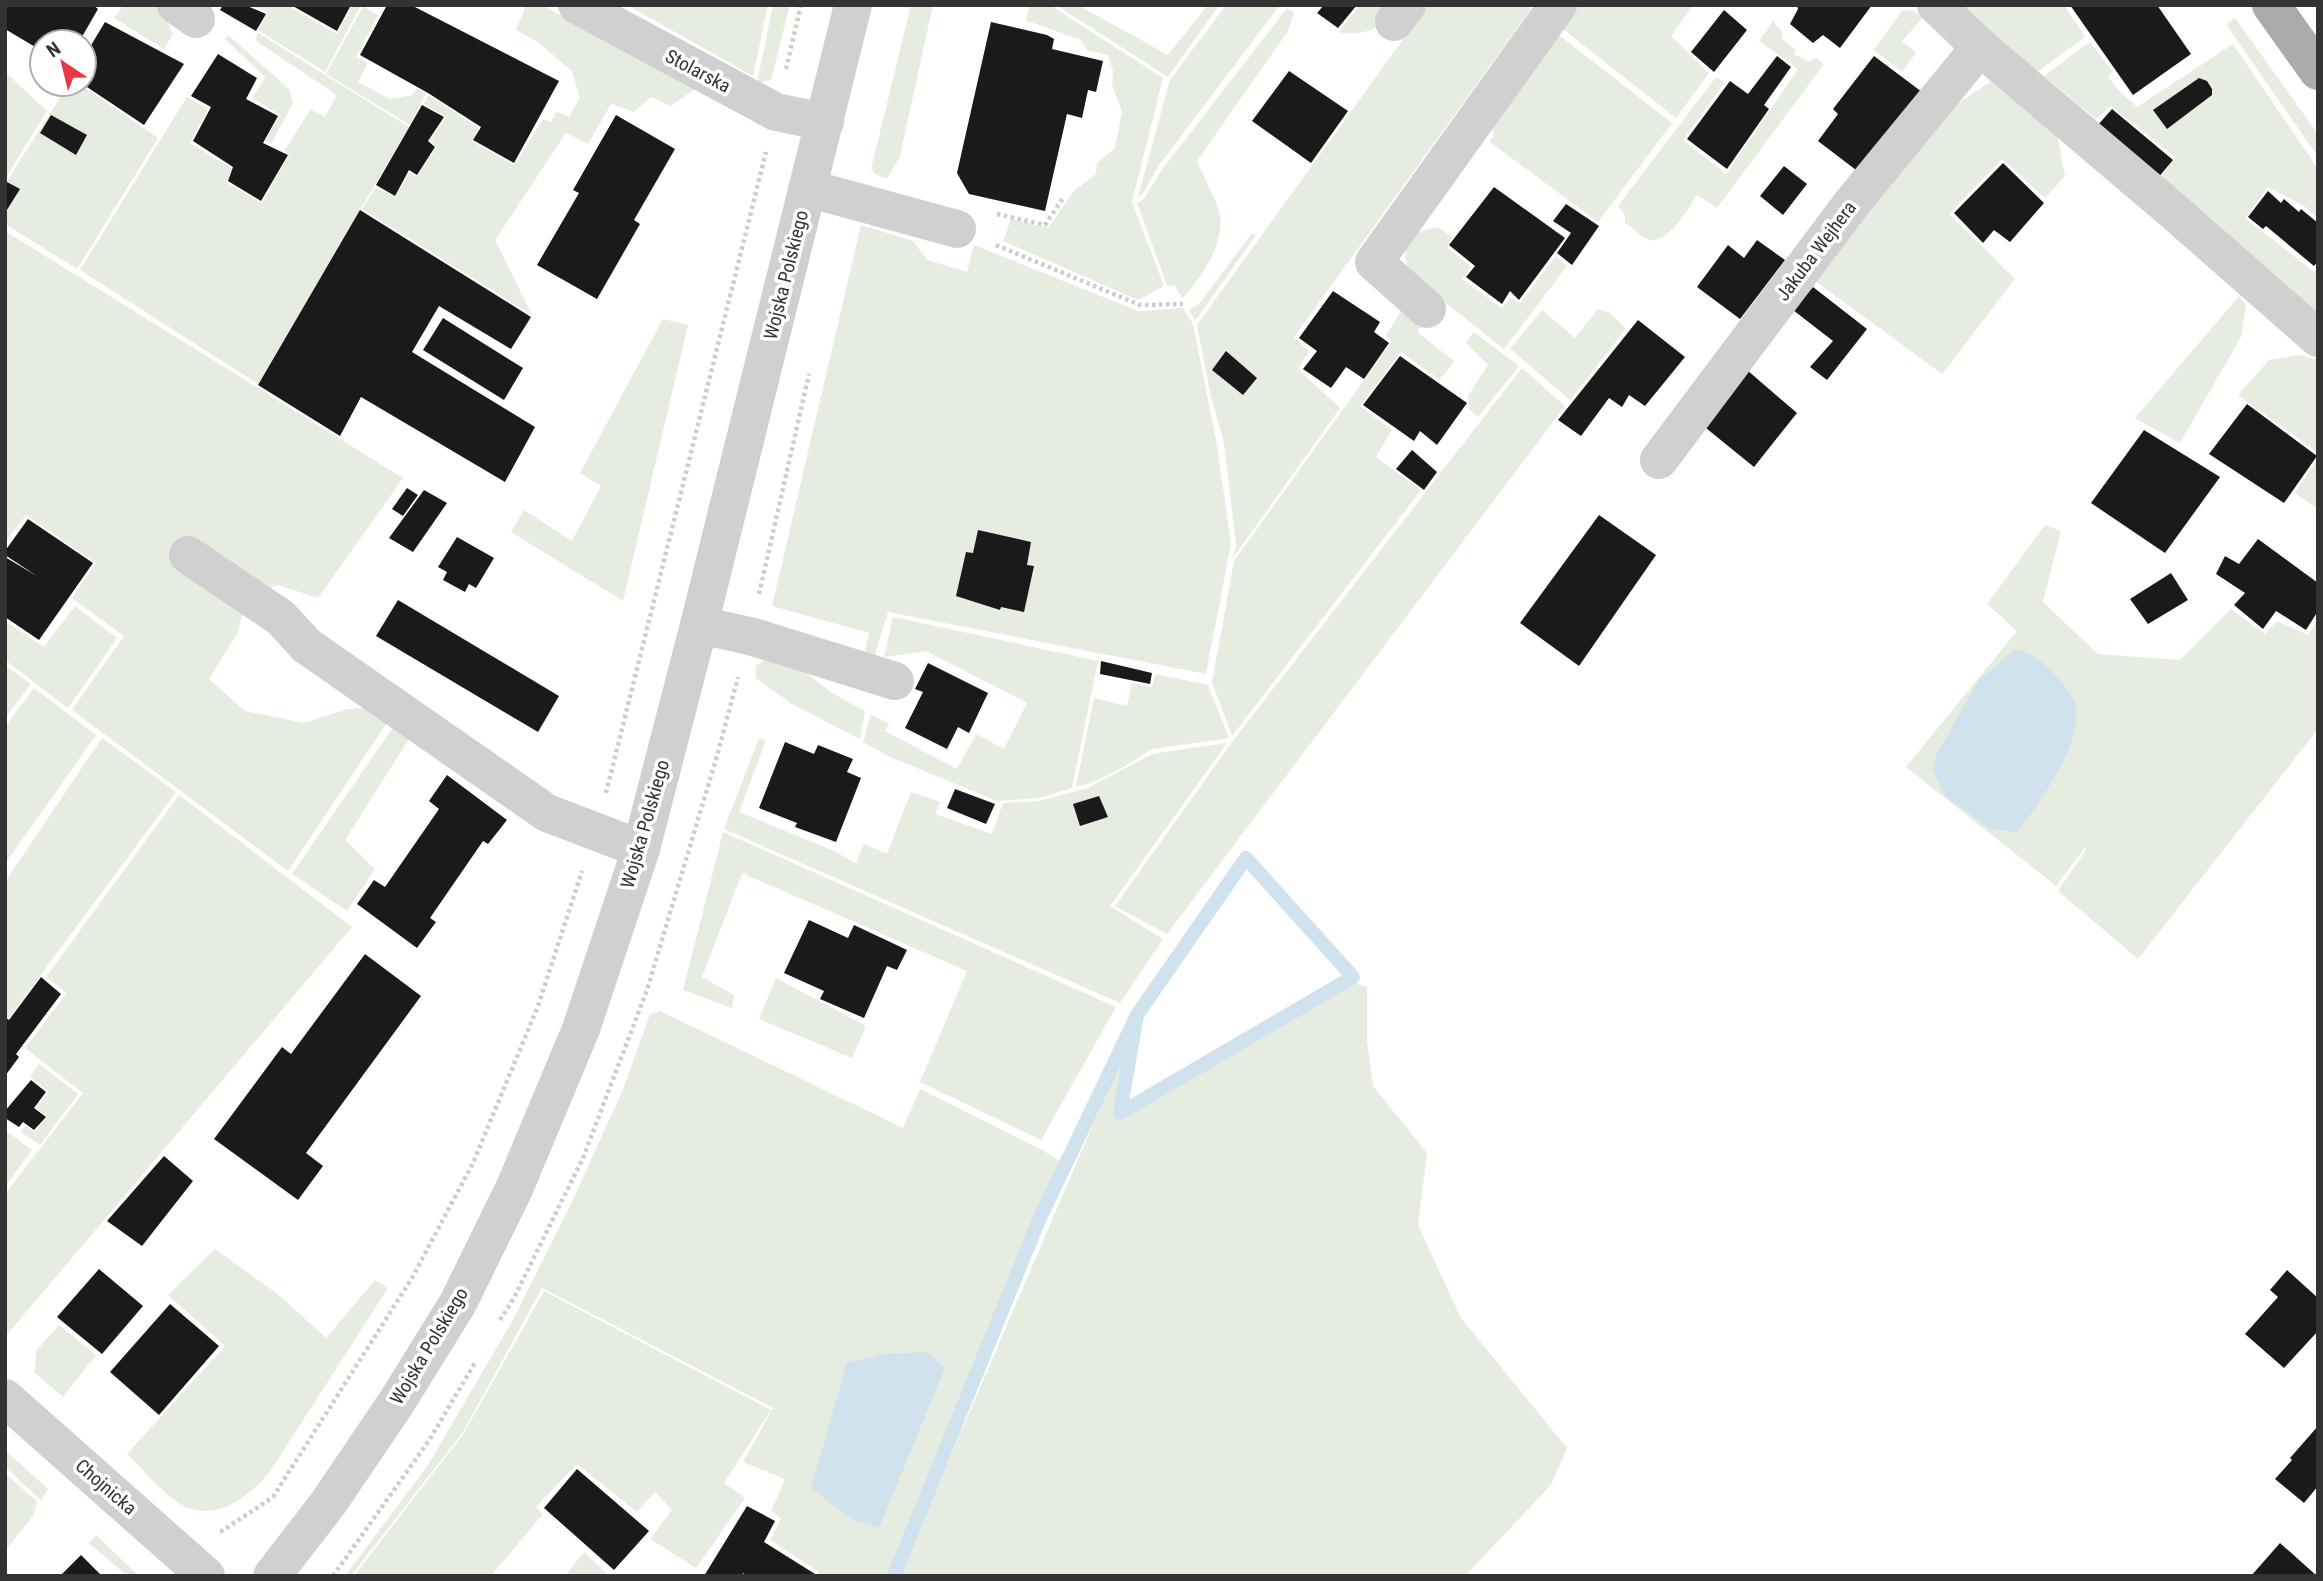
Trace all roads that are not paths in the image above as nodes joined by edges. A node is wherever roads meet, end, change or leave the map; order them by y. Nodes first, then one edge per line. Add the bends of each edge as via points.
1 (577, 5) edge
2 (853, 5) edge
3 (1558, 5) edge
4 (1936, 5) edge
5 (2272, 5) edge
6 (1980, 47) junction
7 (2318, 71) edge
8 (824, 122) junction
9 (807, 188) junction
10 (972, 220) road end
11 (1427, 309) dead end
12 (2318, 338) edge
13 (1659, 460) dead end
14 (188, 555) dead end
15 (699, 625) junction
16 (895, 681) dead end
17 (640, 849) junction
18 (5, 1398) edge
19 (206, 1576) edge
20 (272, 1576) edge

1 - 8 street, Stolarska via 776,111
2 - 8 street, Wojska Polskiego
3 - 11 street via 1374,262
4 - 6 street
5 - 7 main road
6 - 12 street
6 - 13 street, Jakuba Wejhera via 1852,203
8 - 9 street, Wojska Polskiego
9 - 10 street
9 - 15 street, Wojska Polskiego
14 - 17 street via 280,617 307,646 547,813
15 - 16 street
15 - 17 street, Wojska Polskiego
17 - 20 street, Wojska Polskiego via 581,1028 458,1303 396,1402
18 - 19 street, Chojnicka

